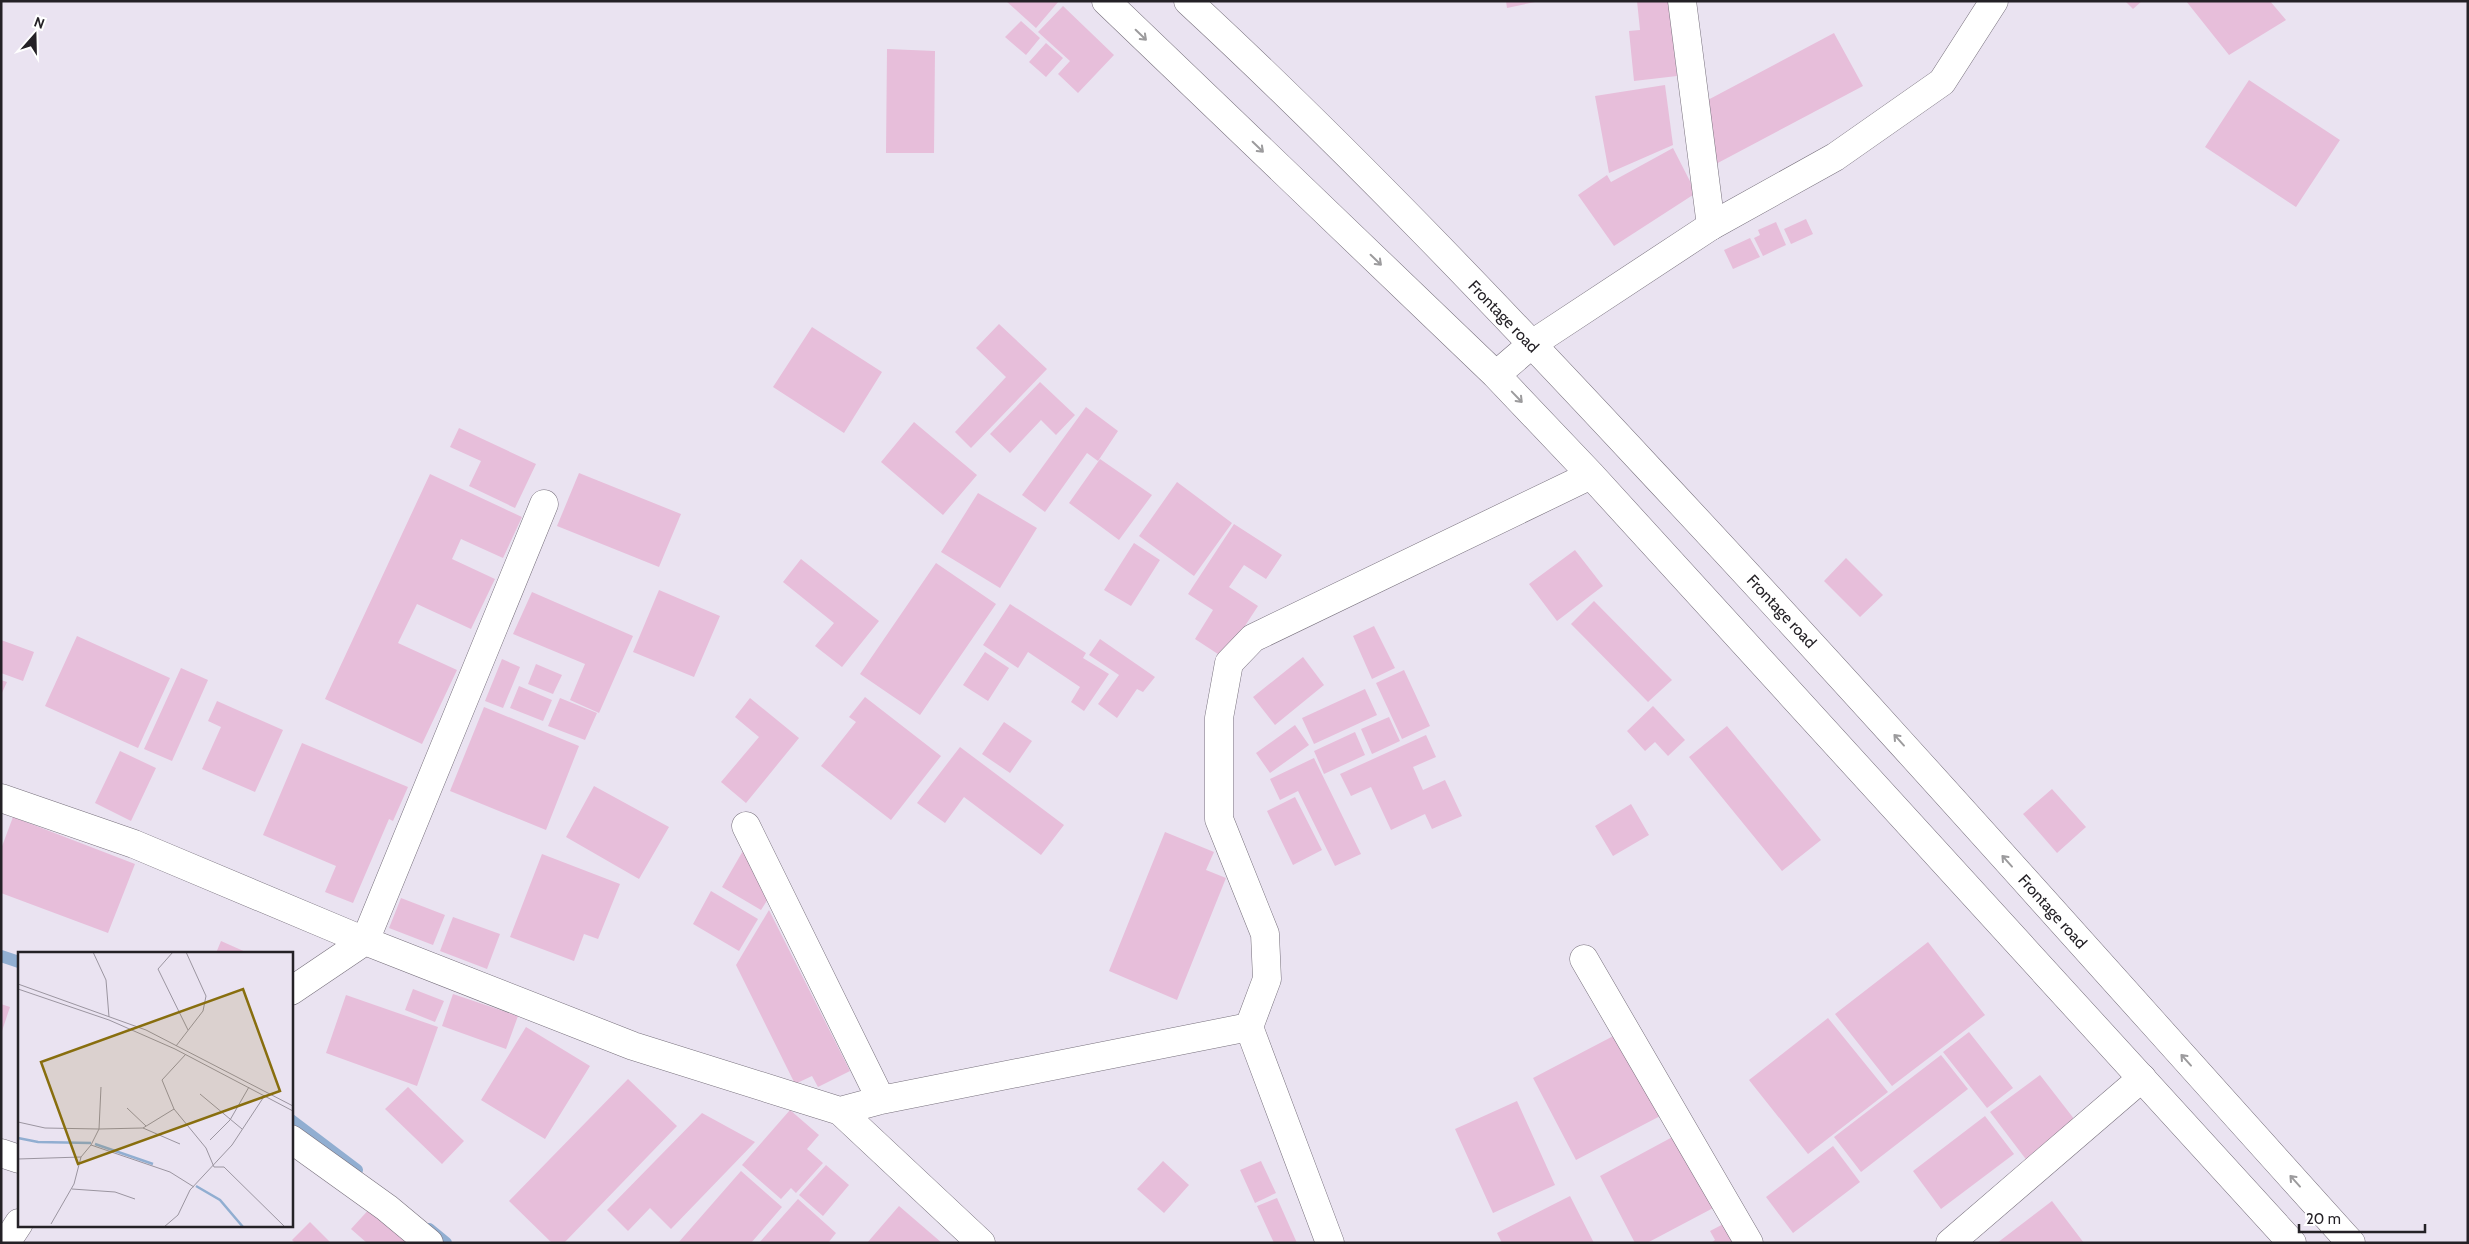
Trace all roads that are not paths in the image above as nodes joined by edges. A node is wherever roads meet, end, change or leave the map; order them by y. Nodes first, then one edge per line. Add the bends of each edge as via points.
1 (1106, 1) edge
2 (1188, 1) edge
3 (1682, 1) edge
4 (1994, 1) edge
5 (1711, 226) junction
6 (1532, 344) junction
7 (1496, 375) junction
8 (1591, 475) junction
9 (544, 504) dead end
10 (1, 798) edge
11 (746, 826) dead end
12 (365, 941) junction
13 (1584, 959) dead end
14 (292, 990) edge
15 (1249, 1027) junction
16 (2142, 1078) junction
17 (881, 1100) junction
18 (840, 1111) junction
19 (292, 1141) edge
20 (1, 1153) edge
21 (18, 1159) edge
22 (18, 1225) edge
23 (2281, 1240) edge
24 (6, 1243) edge
25 (429, 1243) edge
26 (981, 1243) edge
27 (1330, 1243) edge
28 (1748, 1243) edge
29 (1950, 1243) edge
30 (2351, 1243) edge

1 -> 7 street
2 - 6 street, Frontage road via 1258,66
3 - 5 street
4 - 5 street via 1942,82 1835,157
5 - 6 street
6 - 7 street
30 -> 6 street, Frontage road via 1823,655
7 -> 8 street
8 - 15 street via 1253,638 1229,663 1218,718 1220,819 1265,934 1267,979
8 - 16 street
9 - 12 street
10 - 12 street via 134,844
11 - 17 street
12 - 14 street
12 - 18 street via 633,1046
13 - 28 street
15 - 17 street
15 - 27 street
16 - 23 street
16 - 29 street
17 - 18 street
18 - 26 street
19 - 25 street via 387,1208
20 - 21 street
22 - 24 street

